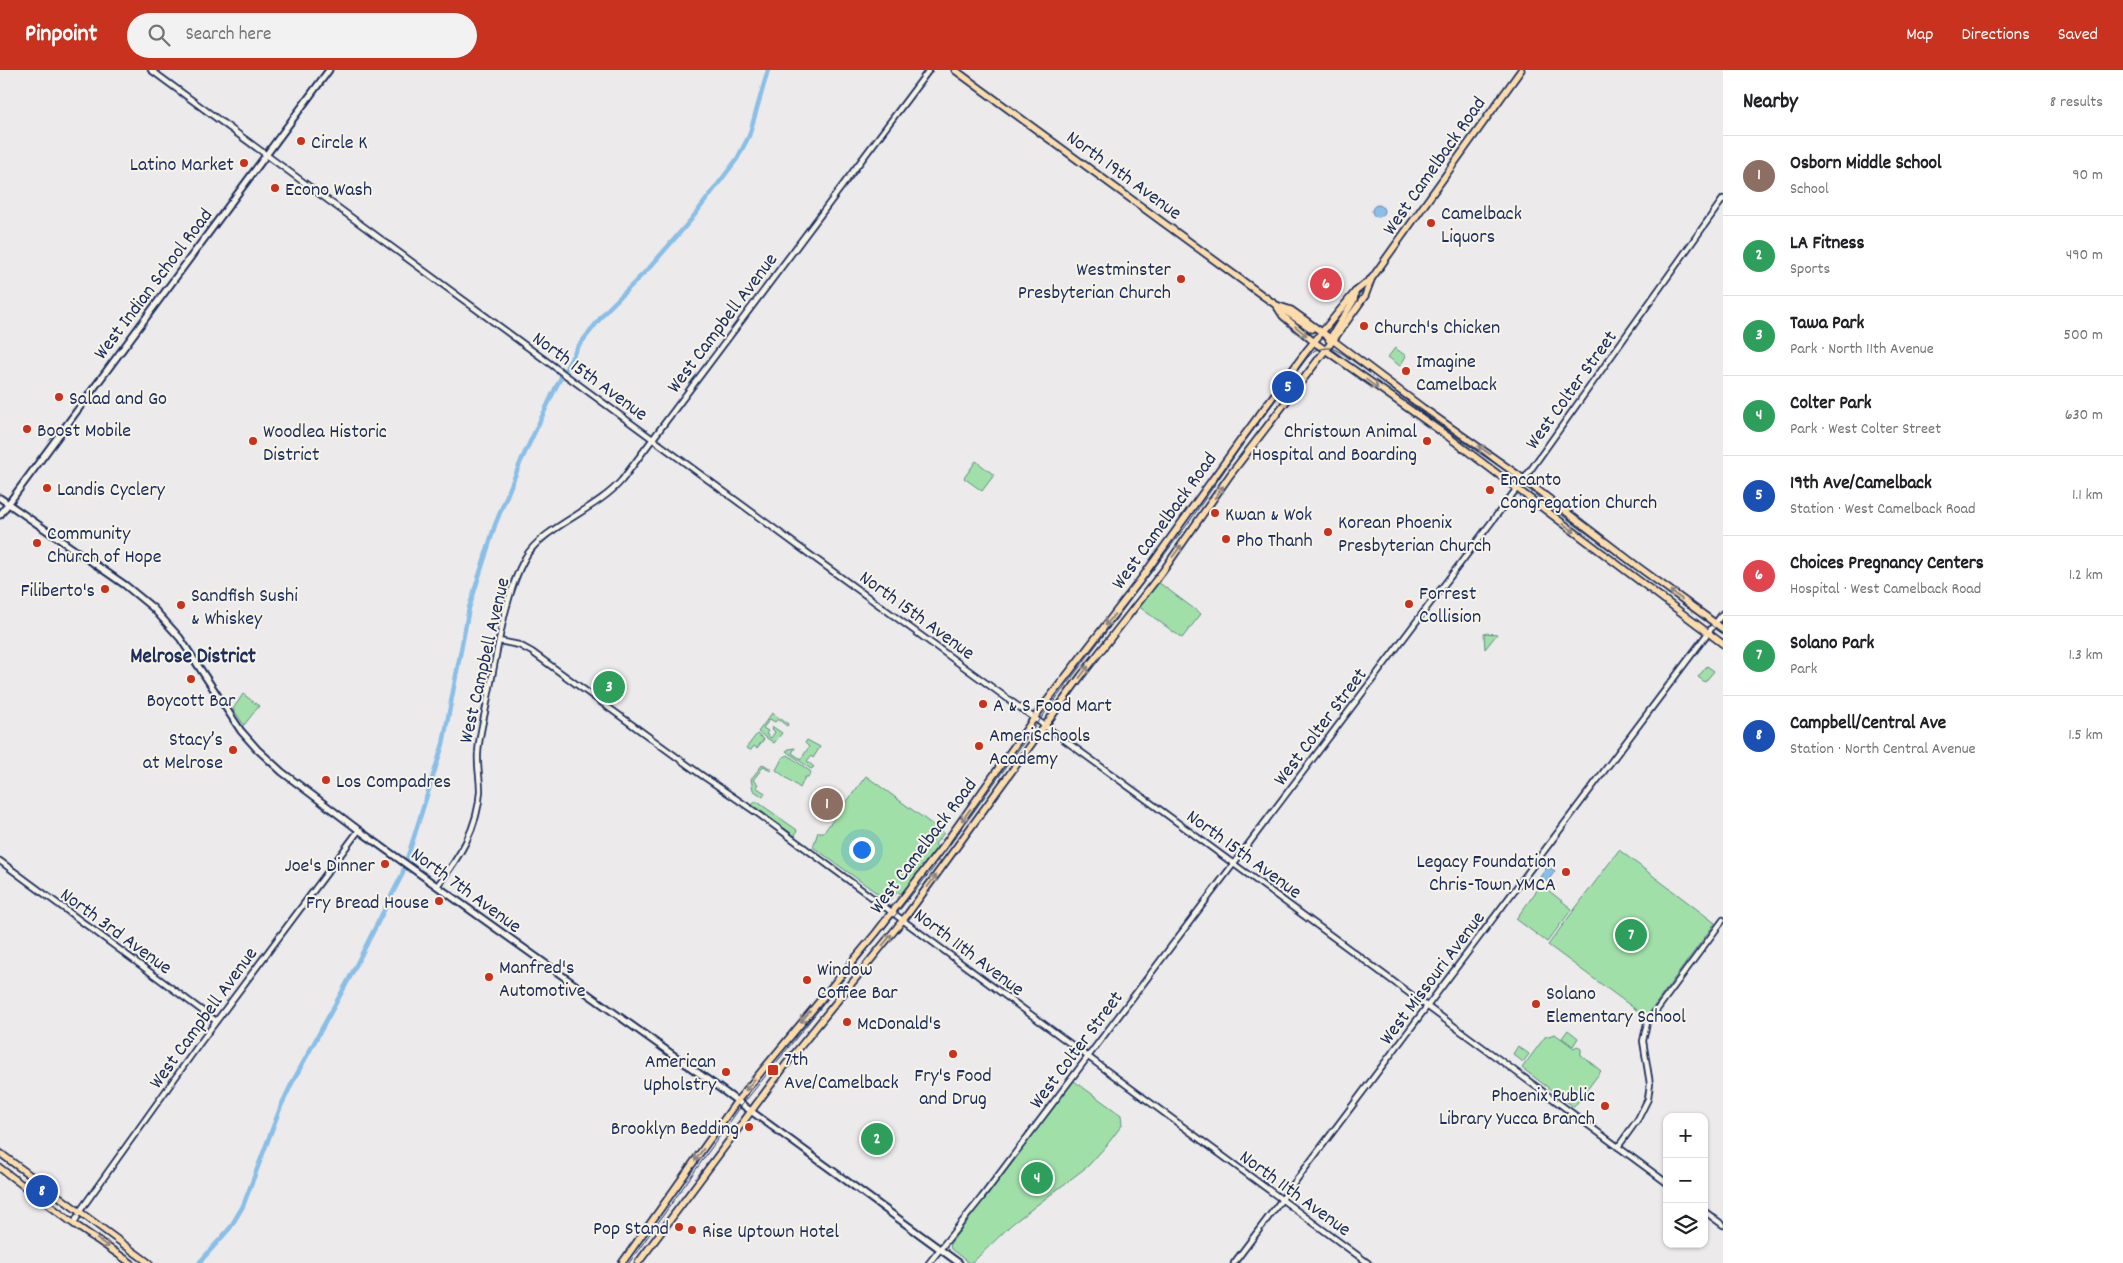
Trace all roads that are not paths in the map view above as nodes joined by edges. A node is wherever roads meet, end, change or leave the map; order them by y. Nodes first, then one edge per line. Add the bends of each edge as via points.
1 (151, 70) edge
2 (329, 70) edge
3 (929, 70) edge
4 (955, 70) edge
5 (1521, 70) edge
6 (266, 155) junction
7 (1723, 199) edge
8 (1372, 278) junction
9 (1355, 292) junction
10 (1276, 305) junction
11 (1321, 333) junction
12 (1334, 338) junction
13 (1314, 342) junction
14 (1328, 348) junction
15 (653, 439) junction
16 (1523, 479) junction
17 (1516, 489) junction
18 (0, 498) edge
19 (8, 504) junction
20 (0, 515) edge
21 (1723, 613) edge
22 (1716, 623) junction
23 (1723, 629) edge
24 (1708, 634) junction
25 (499, 641) junction
26 (1723, 644) edge
27 (1034, 718) junction
28 (1046, 726) junction
29 (359, 830) junction
30 (0, 861) edge
31 (1233, 864) junction
32 (437, 886) junction
33 (892, 912) junction
34 (903, 920) junction
35 (1723, 920) edge
36 (1427, 1006) junction
37 (216, 1021) junction
38 (1087, 1057) junction
39 (737, 1101) junction
40 (751, 1111) junction
41 (1618, 1147) junction
42 (0, 1153) edge
43 (0, 1168) edge
44 (1663, 1180) edge
45 (1282, 1199) junction
46 (80, 1211) junction
47 (1708, 1214) edge
48 (74, 1224) junction
49 (1723, 1225) edge
50 (940, 1250) junction
51 (131, 1263) edge
52 (149, 1263) edge
53 (622, 1263) edge
54 (638, 1263) edge
55 (929, 1263) edge
56 (959, 1263) edge
57 (1234, 1263) edge
58 (1368, 1263) edge

1 - 6 street, North 15th Avenue
2 - 6 main road, West Indian School Road
3 - 15 street, West Campbell Avenue
4 - 10 main road, North 19th Avenue
5 - 8 main road, West Camelback Road
6 - 15 street, North 15th Avenue
6 - 19 main road, West Indian School Road
7 - 16 street, West Colter Street
8 - 9 main road, West Camelback Road
8 - 12 main road, West Camelback Road via 1365,296
9 - 11 main road, West Camelback Road
9 - 12 main road
10 - 11 main road, North 19th Avenue via 1291,310
10 -> 13 main road, North 19th Avenue via 1283,316
11 - 12 main road, North 19th Avenue
11 - 13 main road, West Camelback Road
12 - 14 main road, West Camelback Road
16 -> 12 main road, North 19th Avenue via 1423,408
13 - 14 main road, North 19th Avenue
13 -> 27 main road, West Camelback Road via 1146,572
14 -> 17 main road, North 19th Avenue via 1332,355
28 -> 14 main road, West Camelback Road via 1195,527 1230,475
15 - 25 street, West Campbell Avenue via 612,491 540,540 528,553 517,574
15 - 27 street, North 15th Avenue
16 - 17 street, West Colter Street
22 -> 16 main road, North 19th Avenue
17 -> 24 main road, North 19th Avenue
17 - 31 street, West Colter Street
18 - 19 main road, North 7th Avenue
19 - 20 main road, West Indian School Road
19 - 29 main road, North 7th Avenue via 150,605 180,638 228,713 255,747 282,772
21 - 22 street, West Missouri Avenue
22 - 23 main road, North 19th Avenue
22 - 24 street, West Missouri Avenue
24 - 26 main road, North 19th Avenue
24 - 36 street, West Missouri Avenue
25 - 32 street, West Campbell Avenue via 477,755 478,806 460,856
25 - 33 street, North 11th Avenue via 525,648 539,656
27 - 28 street, North 15th Avenue
27 -> 33 main road, West Camelback Road via 966,816
28 - 31 street, North 15th Avenue
34 -> 28 main road, West Camelback Road
29 - 32 main road, North 7th Avenue
29 - 37 street, West Campbell Avenue
30 - 37 street, North 3rd Avenue
31 - 36 street, North 15th Avenue
31 - 38 street, West Colter Street
32 - 39 main road, North 7th Avenue
33 - 34 street, North 11th Avenue
33 -> 39 main road, West Camelback Road
34 - 38 street, North 11th Avenue
40 -> 34 main road, West Camelback Road
35 - 41 street via 1647,1023 1643,1041 1650,1084 1648,1099
36 - 41 street, North 15th Avenue
36 - 45 street, West Missouri Avenue
37 - 46 street, West Campbell Avenue
38 - 45 street, North 11th Avenue
38 - 50 street, West Colter Street
39 - 40 main road, North 7th Avenue
39 -> 53 main road, West Camelback Road
40 - 50 main road, North 7th Avenue
40 - 54 main road, West Camelback Road
41 - 44 street, North 15th Avenue
42 - 46 main road
43 - 48 main road
45 - 57 street, West Missouri Avenue
45 - 58 street, North 11th Avenue
46 - 48 street, West Campbell Avenue
46 - 52 main road
47 - 49 street
48 -> 51 main road
50 - 55 street, West Colter Street
50 - 56 main road, North 7th Avenue

